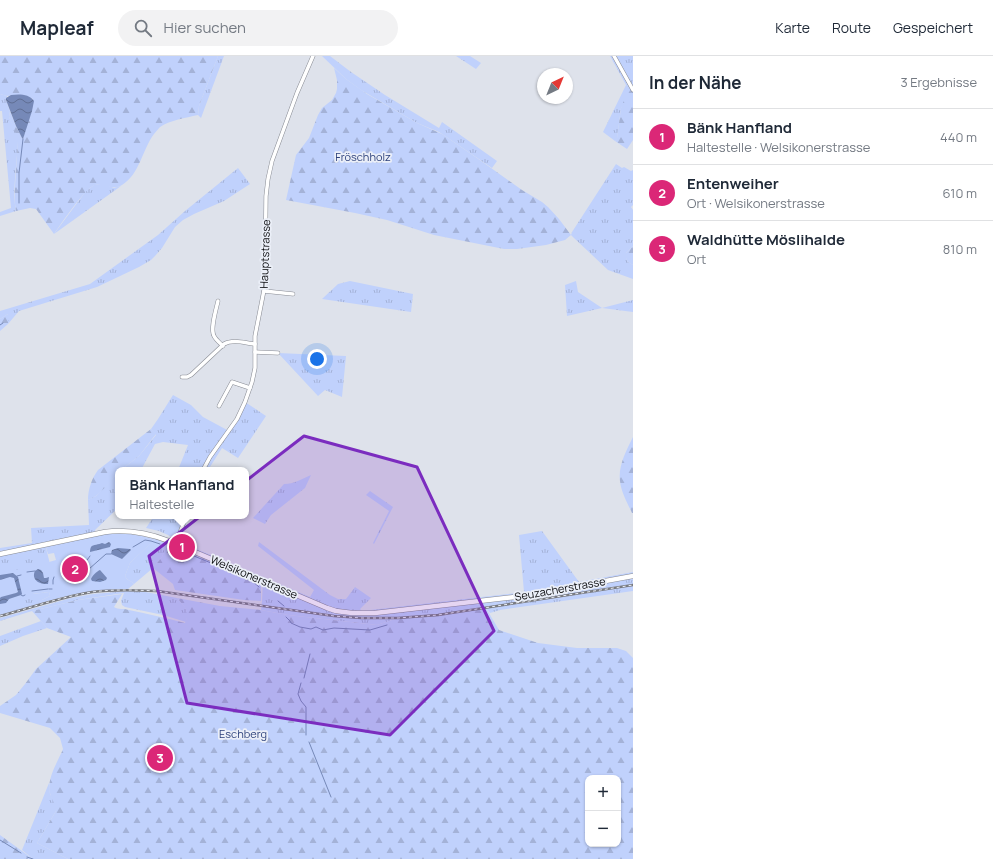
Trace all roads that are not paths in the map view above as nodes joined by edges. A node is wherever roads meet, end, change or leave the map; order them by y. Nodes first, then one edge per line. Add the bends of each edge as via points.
1 (313, 56) edge
2 (614, 56) edge
3 (633, 90) edge
4 (264, 291) junction
5 (293, 294) dead end
6 (218, 301) dead end
7 (255, 344) junction
8 (223, 346) junction
9 (255, 352) junction
10 (278, 353) dead end
11 (182, 377) dead end
12 (250, 388) junction
13 (219, 406) dead end
14 (205, 467) edge
15 (185, 519) edge
16 (176, 544) junction
17 (0, 554) edge
18 (633, 576) edge
19 (488, 600) joint

1 - 4 street, Hauptstrasse via 272,161 268,179
2 - 3 street
4 - 5 street
4 - 7 street, Hauptstrasse
6 - 8 street via 213,333
7 - 8 street via 228,342
7 - 9 street, Hauptstrasse
8 - 11 street via 191,375
9 - 10 street
9 - 12 street, Hauptstrasse via 255,368
12 - 13 street via 232,382
12 - 14 street, Hauptstrasse via 236,419
15 - 16 street
16 - 17 main road, Welsikonerstrasse via 148,534 113,531
16 - 19 main road, Welsikonerstrasse via 320,605 344,612 375,613
18 - 19 main road, Seuzacherstrasse

